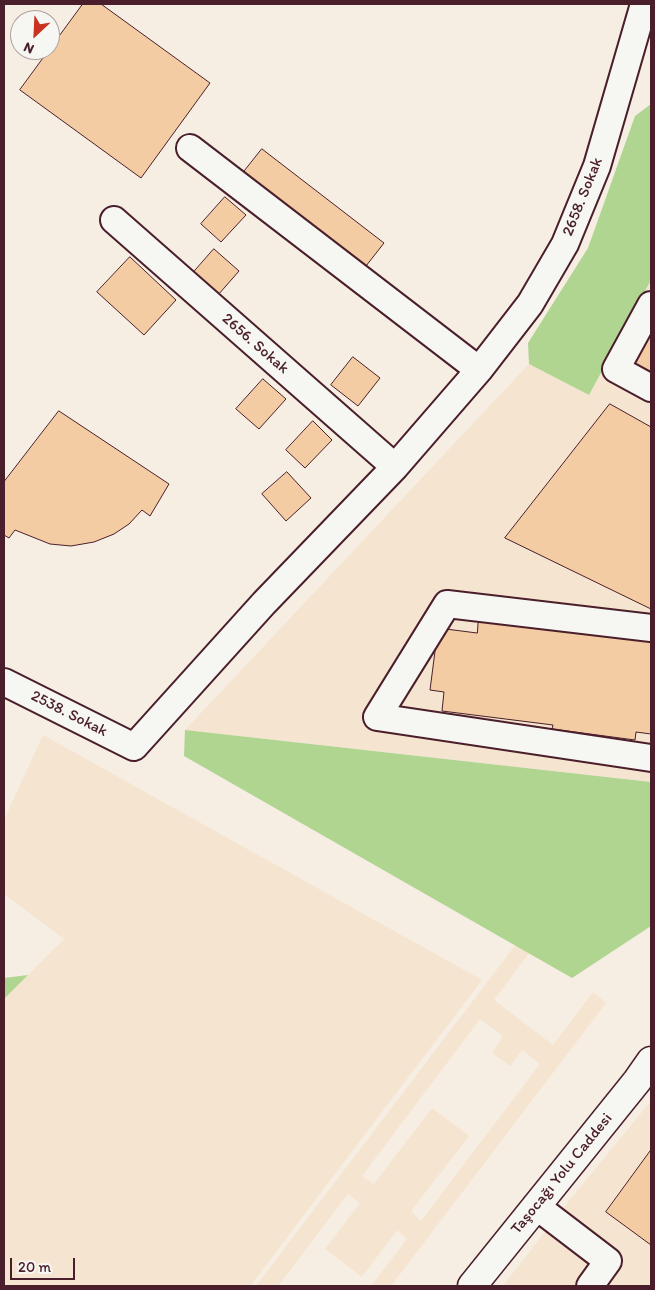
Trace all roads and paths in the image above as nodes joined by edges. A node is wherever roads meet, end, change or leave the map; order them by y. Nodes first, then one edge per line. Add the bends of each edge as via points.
1 (644, 4) edge
2 (190, 148) dead end
3 (114, 220) dead end
4 (651, 305) edge
5 (479, 370) junction
6 (651, 388) edge
7 (395, 467) junction
8 (651, 628) edge
9 (4, 682) edge
10 (134, 747) joint
11 (651, 758) edge
12 (651, 1061) edge
13 (536, 1206) junction
14 (472, 1286) edge
15 (590, 1286) edge

1 - 5 street, 2658. Sokak via 597,166 565,244 530,304
2 - 5 street
3 - 7 street, 2656. Sokak
4 - 6 street via 616,369
5 - 7 street, 2658. Sokak
7 - 10 street, 2658. Sokak via 264,603
8 - 11 street via 447,604 376,717
9 - 10 street, 2538. Sokak
12 - 13 main road, Taşocağı Yolu Caddesi
13 - 14 main road, Taşocağı Yolu Caddesi
13 - 15 street via 608,1261

